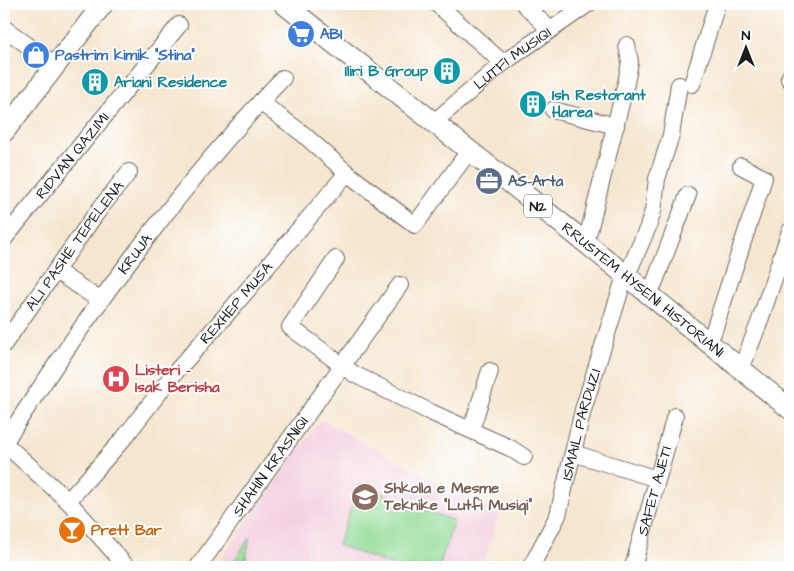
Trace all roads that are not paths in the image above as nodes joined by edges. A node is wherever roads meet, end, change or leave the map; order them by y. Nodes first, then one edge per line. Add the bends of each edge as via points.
1 (103, 4) edge
2 (284, 4) edge
3 (302, 4) edge
4 (437, 4) edge
5 (524, 4) edge
6 (588, 4) edge
7 (717, 4) edge
8 (179, 25) dead end
9 (4, 28) edge
10 (550, 30) junction
11 (627, 45) dead end
12 (503, 63) junction
13 (56, 66) junction
14 (283, 78) dead end
15 (260, 102) junction
16 (553, 110) dead end
17 (441, 116) junction
18 (616, 126) junction
19 (4, 132) edge
20 (469, 152) junction
21 (741, 166) dead end
22 (129, 172) dead end
23 (347, 173) junction
24 (688, 195) dead end
25 (589, 230) junction
26 (790, 231) edge
27 (4, 239) edge
28 (336, 259) dead end
29 (56, 271) junction
30 (628, 271) junction
31 (654, 284) junction
32 (400, 285) dead end
33 (102, 301) junction
34 (713, 333) junction
35 (4, 344) edge
36 (745, 359) junction
37 (343, 365) junction
38 (490, 371) dead end
39 (790, 394) edge
40 (790, 409) edge
41 (675, 416) dead end
42 (471, 430) junction
43 (4, 443) edge
44 (573, 454) junction
45 (524, 457) dead end
46 (657, 479) junction
47 (68, 501) junction
48 (127, 567) edge
49 (198, 567) edge
50 (531, 567) edge
51 (633, 567) edge

1 - 13 main road
2 - 20 main road, RRUSTEM HYSENI HISTORIANI / N2
3 - 17 main road, RRUSTEM HYSENI HISTORIANI / N2
4 - 12 street
5 - 10 street
6 - 10 street, LUTFI MUSIQI
7 - 30 street, ISMAIL PARDUZI via 685,84 657,179 648,227
8 - 27 street, RIDVAN QAZIMI
9 - 13 street
10 - 12 street, LUTFI MUSIQI
11 - 18 street via 630,62
12 - 17 street, LUTFI MUSIQI
13 - 19 main road
14 - 15 street, KRUJA
15 - 23 street via 302,133
15 - 33 street, KRUJA via 207,162
16 - 18 street
17 - 25 main road, RRUSTEM HYSENI HISTORIANI / N2
18 - 25 street
20 - 23 street via 415,225
20 - 30 main road, RRUSTEM HYSENI HISTORIANI / N2
21 - 34 street, RRUSTEM HYSENI HISTORIANI via 764,178
22 - 29 street, ALI PASHË TEPELENA
23 - 47 street, REXHEP MUSA
24 - 31 street, RRUSTEM HYSENI HISTORIANI
25 - 30 main road, RRUSTEM HYSENI HISTORIANI / N2
26 - 36 street
28 - 37 street via 290,327
29 - 33 street
29 - 35 street, ALI PASHË TEPELENA
30 - 31 main road, RRUSTEM HYSENI HISTORIANI / N2
30 - 40 main road, RRUSTEM HYSENI HISTORIANI / N2
30 - 44 street, ISMAIL PARDUZI via 583,410
31 - 34 main road, RRUSTEM HYSENI HISTORIANI / N2
32 - 37 street, SHAHIN KRASNIQI
33 - 43 street, KRUJA
34 - 36 main road, RRUSTEM HYSENI HISTORIANI / N2
36 - 39 main road, RRUSTEM HYSENI HISTORIANI / N2
37 - 42 street via 354,374
37 - 49 street, SHAHIN KRASNIQI
38 - 42 street
41 - 46 street, SAFET AJETI
42 - 45 street
43 - 47 street
44 - 46 street
44 - 50 street, ISMAIL PARDUZI via 558,515
46 - 51 street, SAFET AJETI
47 - 48 street

